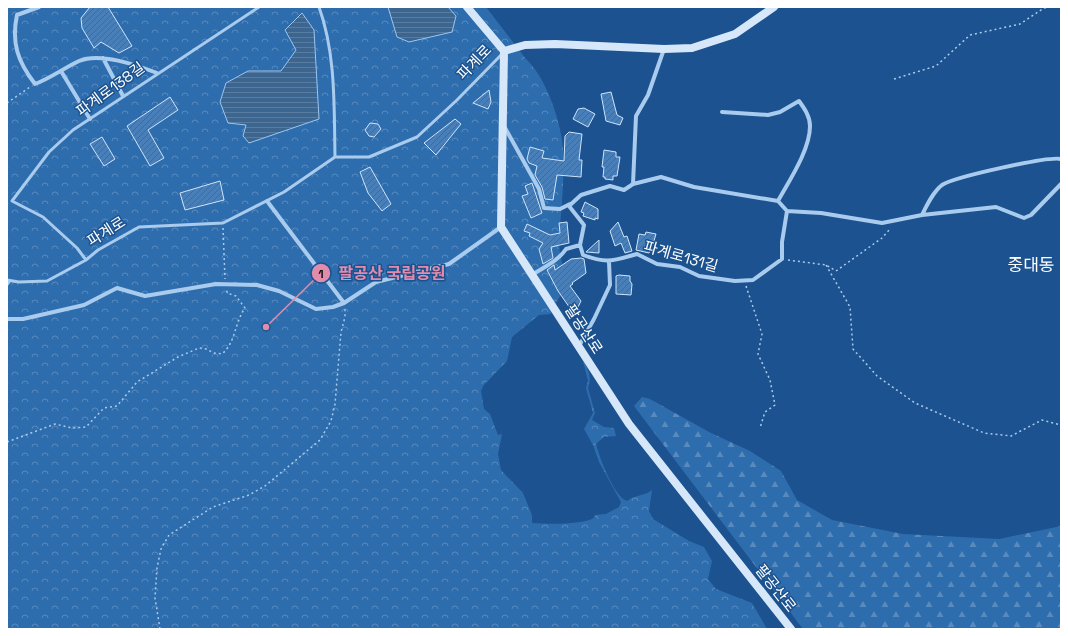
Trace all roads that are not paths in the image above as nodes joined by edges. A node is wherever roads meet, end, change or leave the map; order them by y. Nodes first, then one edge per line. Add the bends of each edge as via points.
1 (38, 7) edge
2 (259, 7) edge
3 (319, 7) edge
4 (467, 7) edge
5 (770, 8) edge
6 (664, 49) junction
7 (504, 51) junction
8 (103, 58) junction
9 (61, 71) junction
10 (157, 73) junction
11 (123, 96) junction
12 (722, 112) dead end
13 (90, 119) junction
14 (502, 122) junction
15 (335, 157) junction
16 (1061, 159) edge
17 (633, 184) junction
18 (1061, 184) edge
19 (267, 201) junction
20 (778, 201) junction
21 (572, 203) junction
22 (788, 211) junction
23 (922, 215) junction
24 (501, 227) junction
25 (580, 245) junction
26 (86, 260) junction
27 (609, 262) junction
28 (532, 275) junction
29 (8, 282) edge
30 (344, 303) junction
31 (7, 319) edge
32 (578, 346) junction
33 (791, 629) edge

1 - 9 street, 파계로138길 via 17,15 15,48 26,72 35,84
2 - 10 lane
3 - 15 lane via 325,24 334,83
4 - 7 street
5 - 6 street, 파계로 via 735,34 692,48
6 - 7 street, 파계로 via 555,44 524,45
6 - 17 street via 648,94 636,116
7 - 14 street
7 - 15 lane, 파계로 via 417,138 368,157
8 - 9 street, 파계로138길 via 80,60
8 - 10 street, 파계로138길
8 - 11 street
9 - 13 street
10 - 11 lane, 파계로138길
11 - 13 lane, 파계로138길
12 - 20 street via 768,116 799,101 806,111 810,126 807,142
13 - 26 lane, 파계로138길 via 73,130 49,152 12,201 43,216
14 - 21 street via 539,189 544,208 560,209
14 - 24 street
15 - 19 lane, 파계로
16 - 23 street via 1016,165 942,185 932,196
17 - 20 street via 661,177 694,187
17 - 21 street via 624,190 610,186 581,195
18 - 23 street via 1031,215 1024,218 996,207
19 - 26 lane, 파계로 via 223,223 139,227 98,250
19 - 30 street
20 - 22 street
21 - 25 street via 569,206 584,226
22 - 23 street via 821,213 882,223
22 - 27 street, 파계로131길 via 782,242 782,259 753,280 699,276 680,267 657,264 637,254
24 - 28 street, 팔공산로
24 - 30 street via 449,264 376,282
25 - 27 street, 파계로131길 via 583,255
25 - 28 street via 566,250 560,259
26 - 29 lane, 파계로 via 47,281
27 - 32 street via 610,285
28 - 32 street, 팔공산로
30 - 31 street via 316,309 279,291 256,285 203,286 145,296 117,288 84,305 23,319
32 - 33 street, 팔공산로 via 629,424

